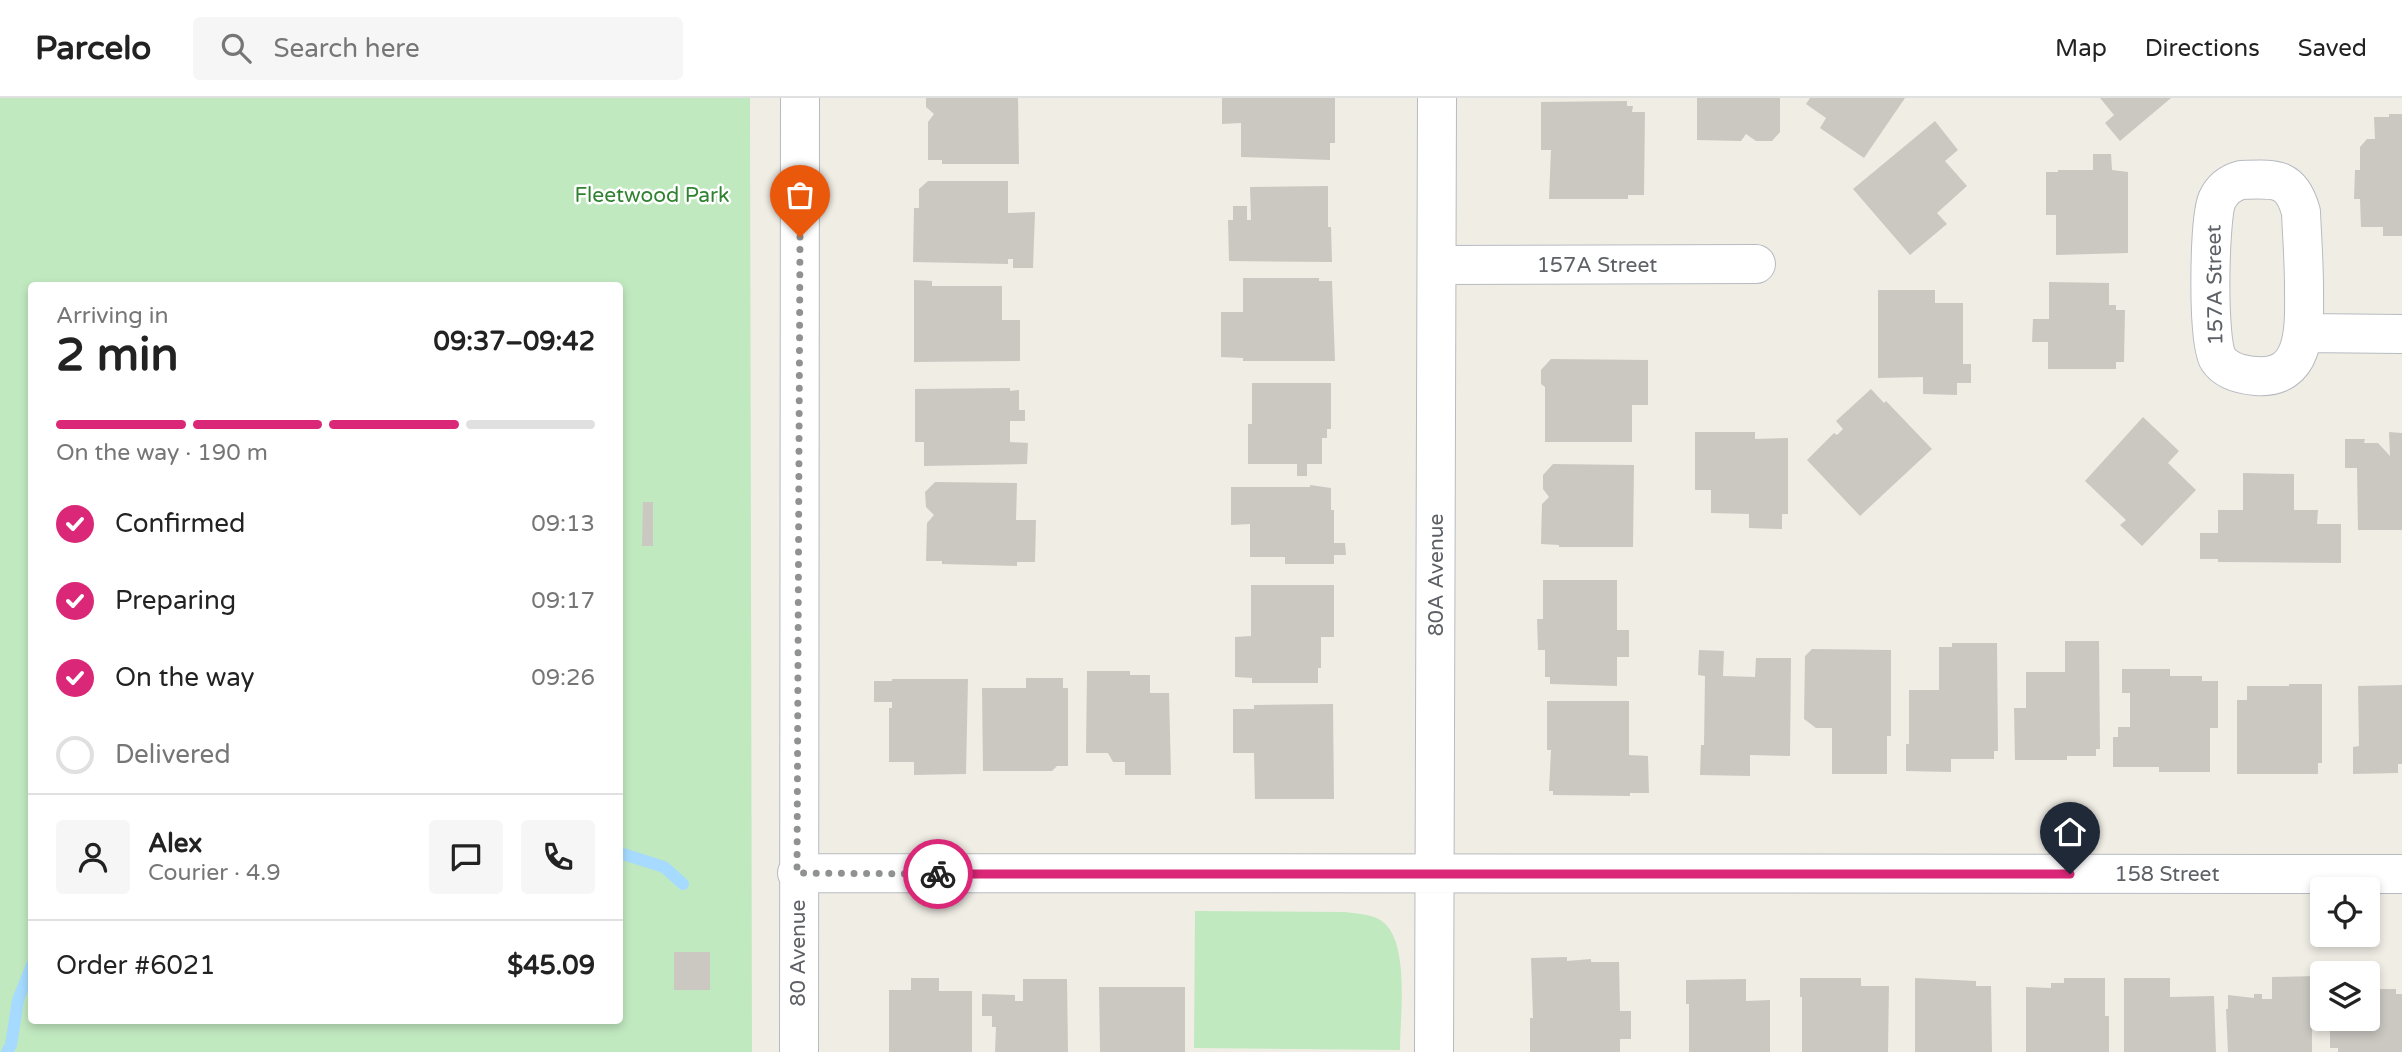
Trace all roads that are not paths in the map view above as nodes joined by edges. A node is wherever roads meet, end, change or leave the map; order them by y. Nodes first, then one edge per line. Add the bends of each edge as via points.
1 (800, 98) edge
2 (1437, 98) edge
3 (1756, 264) dead end
4 (1438, 265) junction
5 (2304, 333) junction
6 (2402, 334) edge
7 (797, 873) junction
8 (1434, 874) junction
9 (2402, 874) edge
10 (799, 1052) edge
11 (1434, 1052) edge

1 - 7 street, 80 Avenue
2 - 4 street, 80A Avenue
3 - 4 street, 157A Street
4 - 8 street, 80A Avenue
5 - 5 street, 157A Street via 2295,358 2276,374 2242,374 2218,360 2213,346 2211,285 2214,216 2217,200 2231,183 2282,182 2296,194 2301,212
5 - 6 street
7 - 8 street, 158 Street
7 - 10 street, 80 Avenue
8 - 9 street, 158 Street
8 - 11 street, 80A Avenue

